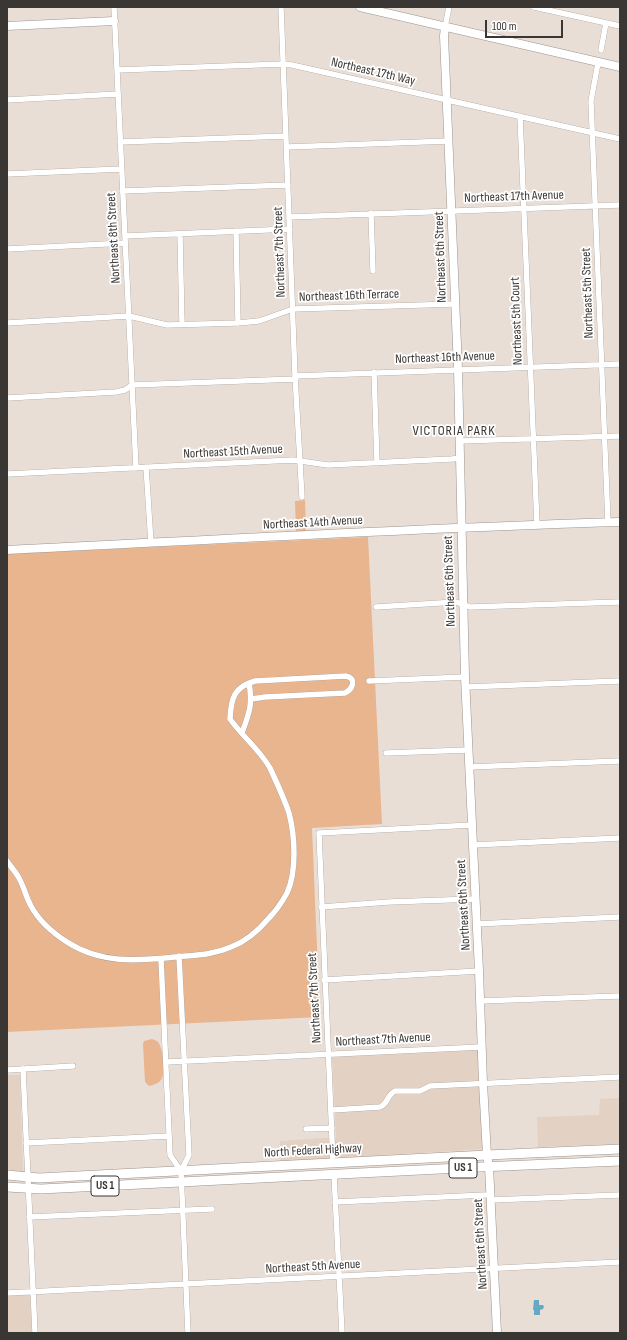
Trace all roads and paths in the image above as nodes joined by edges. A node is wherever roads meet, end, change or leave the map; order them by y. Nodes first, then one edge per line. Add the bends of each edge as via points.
1 (114, 7) edge
2 (281, 7) edge
3 (360, 7) edge
4 (449, 7) edge
5 (534, 7) edge
6 (386, 10) edge
7 (114, 21) junction
8 (606, 23) junction
9 (7, 26) edge
10 (620, 26) edge
11 (445, 27) junction
12 (601, 50) dead end
13 (598, 63) junction
14 (284, 64) junction
15 (620, 67) edge
16 (117, 70) junction
17 (118, 94) junction
18 (7, 100) edge
19 (447, 100) junction
20 (520, 116) junction
21 (593, 133) junction
22 (286, 136) junction
23 (620, 139) edge
24 (449, 141) junction
25 (120, 142) junction
26 (287, 147) junction
27 (121, 168) junction
28 (7, 174) edge
29 (288, 185) junction
30 (122, 191) junction
31 (620, 205) edge
32 (596, 206) junction
33 (524, 208) junction
34 (451, 210) junction
35 (371, 213) junction
36 (289, 217) junction
37 (290, 229) junction
38 (236, 231) junction
39 (180, 234) junction
40 (125, 236) junction
41 (125, 243) junction
42 (7, 249) edge
43 (373, 271) dead end
44 (455, 304) junction
45 (293, 309) junction
46 (129, 316) junction
47 (238, 322) junction
48 (7, 323) edge
49 (182, 324) junction
50 (602, 364) junction
51 (620, 364) edge
52 (530, 367) junction
53 (458, 369) junction
54 (374, 372) junction
55 (296, 378) junction
56 (132, 385) junction
57 (7, 398) edge
58 (605, 436) junction
59 (620, 436) edge
60 (534, 439) junction
61 (460, 441) junction
62 (460, 458) junction
63 (300, 462) junction
64 (377, 463) junction
65 (146, 467) junction
66 (136, 468) junction
67 (7, 474) edge
68 (302, 497) dead end
69 (620, 522) edge
70 (608, 523) junction
71 (537, 524) junction
72 (461, 528) junction
73 (151, 543) junction
74 (7, 550) edge
75 (620, 602) edge
76 (463, 605) junction
77 (376, 607) dead end
78 (465, 677) junction
79 (369, 681) dead end
80 (620, 681) edge
81 (249, 683) junction
82 (466, 687) junction
83 (251, 699) junction
84 (232, 721) junction
85 (246, 722) junction
86 (242, 733) junction
87 (468, 750) junction
88 (386, 753) dead end
89 (620, 761) edge
90 (469, 767) junction
91 (472, 825) junction
92 (620, 838) edge
93 (473, 845) junction
94 (7, 861) edge
95 (475, 899) junction
96 (321, 907) junction
97 (620, 917) edge
98 (476, 924) junction
99 (179, 956) junction
100 (161, 959) junction
101 (479, 972) junction
102 (324, 980) junction
103 (620, 996) edge
104 (480, 1001) junction
105 (481, 1047) junction
106 (329, 1054) junction
107 (185, 1061) junction
108 (167, 1062) junction
109 (72, 1066) dead end
110 (7, 1070) edge
111 (23, 1070) junction
112 (620, 1076) edge
113 (483, 1083) junction
114 (332, 1110) junction
115 (332, 1128) junction
116 (306, 1129) dead end
117 (169, 1136) junction
118 (26, 1143) junction
119 (620, 1149) edge
120 (487, 1155) junction
121 (620, 1161) edge
122 (349, 1162) junction
123 (334, 1163) junction
124 (487, 1166) junction
125 (181, 1171) junction
126 (334, 1174) junction
127 (7, 1175) edge
128 (314, 1175) junction
129 (28, 1178) junction
130 (182, 1182) junction
131 (7, 1187) edge
132 (28, 1189) junction
133 (620, 1195) edge
134 (488, 1198) junction
135 (335, 1202) junction
136 (212, 1209) dead end
137 (182, 1210) junction
138 (29, 1217) junction
139 (620, 1262) edge
140 (492, 1268) junction
141 (339, 1277) junction
142 (186, 1284) junction
143 (33, 1291) junction
144 (7, 1293) edge
145 (35, 1333) edge
146 (188, 1333) edge
147 (342, 1333) edge
148 (492, 1333) edge
149 (497, 1333) edge

1 - 7 street, Northeast 8th Street
2 - 14 street, Northeast 7th Street
3 - 6 street
4 - 11 street, Northeast 6th Street
5 - 8 street
6 - 11 street
7 - 9 street
7 - 16 street, Northeast 8th Street
8 - 10 street
8 - 12 street
11 - 13 street
11 - 19 street, Northeast 6th Street
13 - 15 street
13 - 21 street, Northeast 5th Street via 591,101
14 - 16 street, Northeast 17th Way
14 - 19 street, Northeast 17th Way
14 - 22 street, Northeast 7th Street
16 - 17 street, Northeast 8th Street
17 - 18 street
17 - 25 street, Northeast 8th Street
19 - 20 street, Northeast 17th Way
19 - 24 street, Northeast 6th Street
20 - 21 street, Northeast 17th Way
20 - 33 street, Northeast 5th Court
21 - 23 street, Northeast 17th Way
21 - 32 street, Northeast 5th Street
22 - 25 street
22 - 26 street, Northeast 7th Street
24 - 26 street
24 - 34 street, Northeast 6th Street
25 - 27 street, Northeast 8th Street
26 - 29 street, Northeast 7th Street
27 - 28 street
27 - 30 street, Northeast 8th Street
29 - 30 street
29 - 36 street, Northeast 7th Street
30 - 40 street, Northeast 8th Street
31 - 32 street, Northeast 17th Avenue
32 - 33 street, Northeast 17th Avenue
32 - 50 street, Northeast 5th Street
33 - 34 street, Northeast 17th Avenue
33 - 52 street, Northeast 5th Court
34 - 35 street, Northeast 17th Avenue
34 - 44 street, Northeast 6th Street
35 - 36 street, Northeast 17th Avenue
35 - 43 street
36 - 37 street, Northeast 7th Street
37 - 38 street
37 - 45 street, Northeast 7th Street
38 - 39 street
38 - 47 street
39 - 40 street
39 - 49 street
40 - 41 street, Northeast 8th Street
41 - 42 street
41 - 46 street, Northeast 8th Street
44 - 45 street, Northeast 16th Terrace
44 - 53 street, Northeast 6th Street
45 - 47 street, Northeast 16th Terrace via 259,321
45 - 55 street, Northeast 7th Street
46 - 48 street, Northeast 16th Terrace
46 - 49 street, Northeast 16th Terrace via 167,325
46 - 56 street, Northeast 8th Street
47 - 49 street, Northeast 16th Terrace
50 - 51 street, Northeast 16th Avenue
50 - 52 street, Northeast 16th Avenue
50 - 58 street, Northeast 5th Street
52 - 53 street, Northeast 16th Avenue
52 - 60 street, Northeast 5th Court
53 - 54 street, Northeast 16th Avenue
53 - 61 street, Northeast 6th Street
54 - 55 street, Northeast 16th Avenue
54 - 64 street
55 - 56 street, Northeast 16th Avenue
55 - 63 street, Northeast 7th Street
56 - 57 street, Northeast 16th Avenue via 116,392
56 - 66 street, Northeast 8th Street
58 - 59 street
58 - 60 street
58 - 70 street, Northeast 5th Street
60 - 61 street
60 - 71 street, Northeast 5th Court
61 - 62 street, Northeast 6th Street
62 - 64 street, Northeast 15th Avenue
62 - 72 street, Northeast 6th Street
63 - 64 street, Northeast 15th Avenue via 328,465
63 - 65 street, Northeast 15th Avenue via 293,460
63 - 68 street, Northeast 7th Street
65 - 66 street, Northeast 15th Avenue
65 - 73 street
66 - 67 street, Northeast 15th Avenue
69 - 70 street, Northeast 14th Avenue
70 - 71 street, Northeast 14th Avenue
71 - 72 street, Northeast 14th Avenue
72 - 73 street, Northeast 14th Avenue
72 - 76 street, Northeast 6th Street
73 - 74 street, Northeast 14th Avenue
75 - 76 street via 470,607
76 - 77 street via 456,602
76 - 78 street, Northeast 6th Street
78 - 79 street
78 - 82 street, Northeast 6th Street
80 - 82 street
81 - 83 street
81 - 83 street via 346,676 352,680 353,685 351,690 345,693
81 - 84 street via 234,694 231,707
82 - 87 street, Northeast 6th Street
83 - 85 street
84 - 85 street
84 - 86 street
85 - 86 street
86 - 99 street via 269,767 288,813 294,853 287,893 261,928 244,941 217,952
87 - 88 street
87 - 90 street, Northeast 6th Street
89 - 90 street
90 - 91 street, Northeast 6th Street
91 - 93 street, Northeast 6th Street
91 - 96 street, Northeast 7th Street via 319,833
92 - 93 street
93 - 95 street, Northeast 6th Street
94 - 100 street via 18,876 32,907 47,927 67,942 106,958 125,961
95 - 96 street
95 - 98 street, Northeast 6th Street
96 - 102 street, Northeast 7th Street
97 - 98 street
98 - 101 street, Northeast 6th Street
99 - 100 street
99 - 107 street
100 - 108 street
101 - 102 street
101 - 104 street, Northeast 6th Street
102 - 106 street, Northeast 7th Street
103 - 104 street
104 - 105 street, Northeast 6th Street
105 - 106 street, Northeast 7th Avenue
105 - 113 street, Northeast 6th Street
106 - 107 street, Northeast 7th Avenue
106 - 114 street, Northeast 7th Street
107 - 108 street, Northeast 7th Avenue
107 - 125 street via 189,1155
108 - 117 street
109 - 111 street
110 - 111 street
111 - 118 street
112 - 113 street
113 - 114 street via 427,1086 420,1091 394,1091 380,1107
113 - 120 street, Northeast 6th Street
114 - 115 street, Northeast 7th Street
115 - 116 street
115 - 123 street, Northeast 7th Street
117 - 118 street
117 - 125 street via 170,1155
118 - 129 street
119 - 120 main road, North Federal Highway / US 1
120 - 122 main road, North Federal Highway / US 1
120 - 124 street, Northeast 6th Street
121 - 124 main road, North Federal Highway / US 1
122 - 123 main road, North Federal Highway / US 1
122 - 126 main road
123 - 125 main road, North Federal Highway / US 1
123 - 128 main road via 328,1169
124 - 126 main road, North Federal Highway / US 1
124 - 134 street, Northeast 6th Street
125 - 129 main road, North Federal Highway / US 1
125 - 130 street
126 - 128 main road, North Federal Highway / US 1
126 - 135 street
127 - 129 main road, North Federal Highway / US 1
128 - 130 main road, North Federal Highway / US 1
129 - 132 street
130 - 132 main road, North Federal Highway / US 1
130 - 137 street
131 - 132 main road, North Federal Highway / US 1
132 - 138 street
133 - 134 street
134 - 135 street
134 - 140 street, Northeast 6th Street
135 - 141 street
136 - 137 street
137 - 138 street
137 - 142 street
138 - 143 street
139 - 140 street, Northeast 5th Avenue
140 - 141 street, Northeast 5th Avenue
140 - 148 street, Northeast 6th Street
140 - 149 street, Northeast 6th Street
141 - 142 street, Northeast 5th Avenue
141 - 147 street
142 - 143 street, Northeast 5th Avenue
142 - 146 street
143 - 144 street, Northeast 5th Avenue
143 - 145 street

